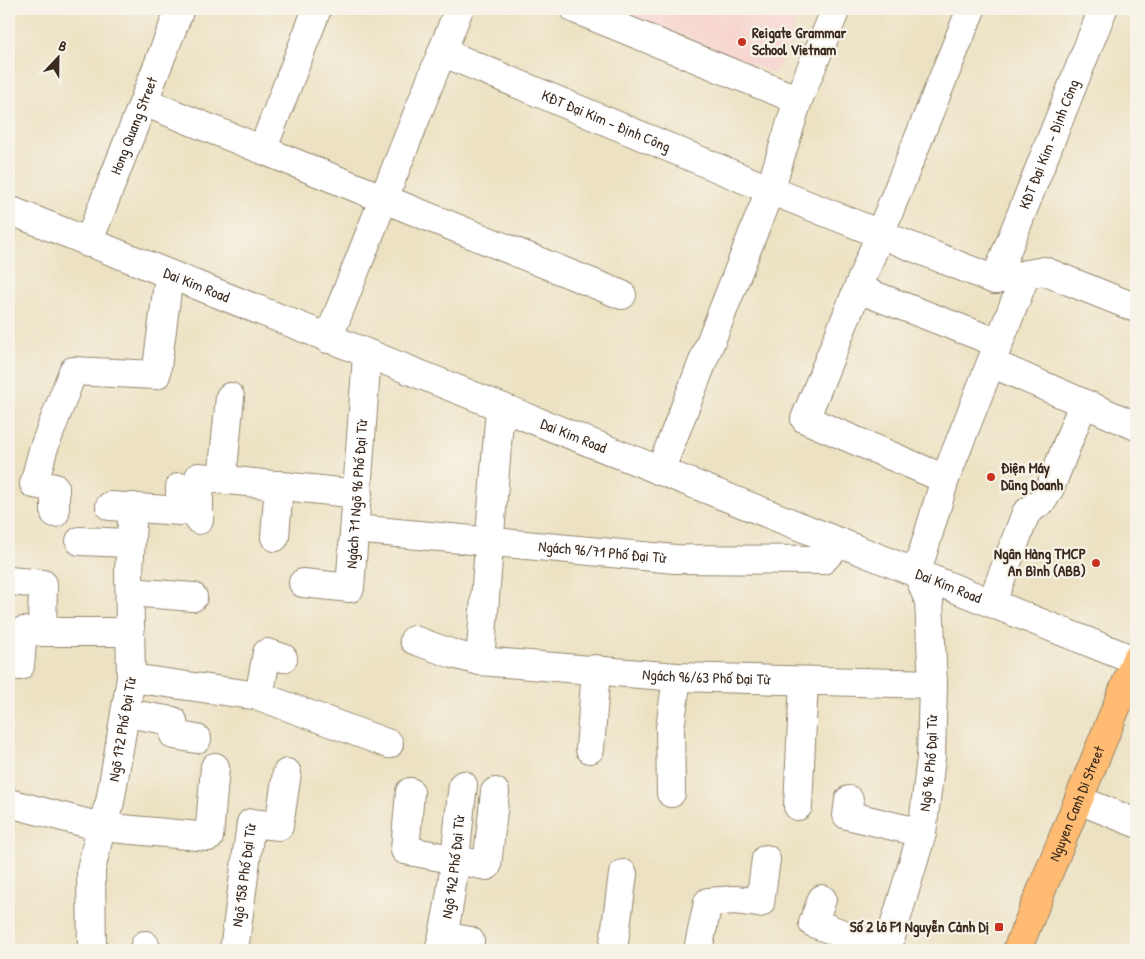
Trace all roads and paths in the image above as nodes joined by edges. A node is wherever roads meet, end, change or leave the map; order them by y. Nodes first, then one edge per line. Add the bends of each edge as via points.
1 (180, 9) edge
2 (317, 9) edge
3 (459, 9) edge
4 (575, 9) edge
5 (836, 9) edge
6 (971, 9) edge
7 (1103, 9) edge
8 (442, 52) junction
9 (798, 100) junction
10 (144, 102) junction
11 (263, 148) junction
12 (770, 190) junction
13 (384, 197) junction
14 (9, 212) edge
15 (880, 234) junction
16 (88, 243) junction
17 (1026, 274) junction
18 (169, 276) junction
19 (995, 280) junction
20 (858, 289) junction
21 (622, 295) dead end
22 (1134, 301) edge
23 (328, 339) junction
24 (994, 353) junction
25 (367, 355) junction
26 (230, 397) dead end
27 (1083, 404) junction
28 (500, 408) junction
29 (1136, 426) edge
30 (660, 471) junction
31 (222, 479) junction
32 (945, 479) junction
33 (279, 485) junction
34 (180, 487) dead end
35 (358, 494) junction
36 (55, 513) dead end
37 (199, 520) dead end
38 (355, 529) junction
39 (275, 537) dead end
40 (80, 541) dead end
41 (490, 542) junction
42 (840, 542) junction
43 (130, 543) junction
44 (917, 572) junction
45 (9, 580) edge
46 (303, 583) dead end
47 (130, 592) junction
48 (193, 597) dead end
49 (992, 602) junction
50 (25, 631) edge
51 (130, 632) junction
52 (414, 640) dead end
53 (283, 658) dead end
54 (1136, 660) edge
55 (480, 661) junction
56 (18, 666) edge
57 (596, 669) junction
58 (677, 677) junction
59 (131, 678) junction
60 (804, 681) junction
61 (933, 684) junction
62 (259, 696) junction
63 (125, 713) junction
64 (197, 739) dead end
65 (389, 744) dead end
66 (590, 749) dead end
67 (215, 767) dead end
68 (287, 773) dead end
69 (462, 785) dead end
70 (410, 792) dead end
71 (495, 792) dead end
72 (671, 793) dead end
73 (849, 800) dead end
74 (1079, 800) junction
75 (9, 803) edge
76 (798, 806) dead end
77 (1136, 822) edge
78 (101, 827) junction
79 (922, 833) junction
80 (766, 859) dead end
81 (454, 860) junction
82 (623, 874) dead end
83 (822, 899) dead end
84 (470, 941) dead end
85 (441, 943) edge
86 (92, 950) edge
87 (234, 950) edge
88 (613, 950) edge
89 (704, 950) edge
90 (887, 950) edge
91 (1017, 950) edge

1 - 10 street, Hong Quang Street
2 - 11 street
3 - 8 street
4 - 9 street
5 - 9 street
6 - 15 street
7 - 19 street, KĐT Đại Kim - Định Công
8 - 12 street, KĐT Đại Kim - Định Công
8 - 13 street
9 - 12 street
10 - 11 street
10 - 16 street, Hong Quang Street
11 - 13 street
12 - 15 street, KĐT Đại Kim - Định Công
12 - 30 street
13 - 21 street
13 - 23 street
14 - 16 street, Dai Kim Road
15 - 19 street, KĐT Đại Kim - Định Công
15 - 20 street
16 - 18 street, Dai Kim Road
17 - 19 street
17 - 22 street via 1044,271
17 - 24 street
18 - 23 street, Dai Kim Road
18 - 36 street via 156,375 73,371 42,450 34,484 55,488
20 - 24 street
20 - 32 street via 805,419
23 - 25 street, Dai Kim Road
24 - 27 street
24 - 32 street
25 - 28 street, Dai Kim Road
25 - 35 street, Ngách 71 Ngõ 96 Phố Đại Từ
26 - 31 street
27 - 29 street
27 - 49 street via 1050,488 1043,500 1026,513
28 - 30 street, Dai Kim Road
28 - 41 street
30 - 42 street, Dai Kim Road
31 - 33 street
31 - 37 street via 199,477
32 - 44 street
33 - 35 street
33 - 39 street
34 - 43 street, Ngõ 172 Phố Đại Từ via 180,511 122,506
35 - 38 street, Ngách 71 Ngõ 96 Phố Đại Từ
38 - 41 street, Ngách 96/71 Phố Đại Từ
38 - 46 street, Ngách 71 Ngõ 96 Phố Đại Từ via 350,588
40 - 43 street
41 - 42 street, Ngách 96/71 Phố Đại Từ via 675,559 823,560
41 - 55 street
42 - 44 street, Dai Kim Road
43 - 47 street, Ngõ 172 Phố Đại Từ
44 - 49 street, Dai Kim Road
44 - 61 street, Ngõ 96 Phố Đại Từ via 929,601
45 - 50 street via 43,584
47 - 48 street
47 - 51 street, Ngõ 172 Phố Đại Từ
49 - 54 street, Dai Kim Road
50 - 51 street
50 - 56 street
51 - 59 street, Ngõ 172 Phố Đại Từ
52 - 55 street, Ngách 96/63 Phố Đại Từ
53 - 62 street via 267,653
54 - 74 main road, Nguyen Canh Di Street
55 - 57 street, Ngách 96/63 Phố Đại Từ
57 - 58 street, Ngách 96/63 Phố Đại Từ
57 - 66 street
58 - 60 street, Ngách 96/63 Phố Đại Từ
58 - 72 street via 670,728
59 - 62 street
59 - 63 street, Ngõ 172 Phố Đại Từ
60 - 61 street, Ngách 96/63 Phố Đại Từ
60 - 76 street
61 - 79 street, Ngõ 96 Phố Đại Từ
62 - 65 street
63 - 64 street via 173,721 174,736
63 - 78 street, Ngõ 172 Phố Đại Từ via 110,802
67 - 78 street via 209,837
68 - 87 street, Ngõ 158 Phố Đại Từ via 279,826 251,823
69 - 81 street, Ngõ 142 Phố Đại Từ
70 - 81 street via 405,850
71 - 81 street via 487,866
73 - 79 street via 847,816
74 - 77 street
74 - 91 main road, Nguyen Canh Di Street
75 - 78 street
78 - 86 street, Ngõ 172 Phố Đại Từ via 91,870
79 - 90 street, Ngõ 96 Phố Đại Từ
80 - 89 street via 760,903 713,896 708,902
81 - 85 street, Ngõ 142 Phố Đại Từ
82 - 88 street
83 - 90 street via 813,923
84 - 85 street

